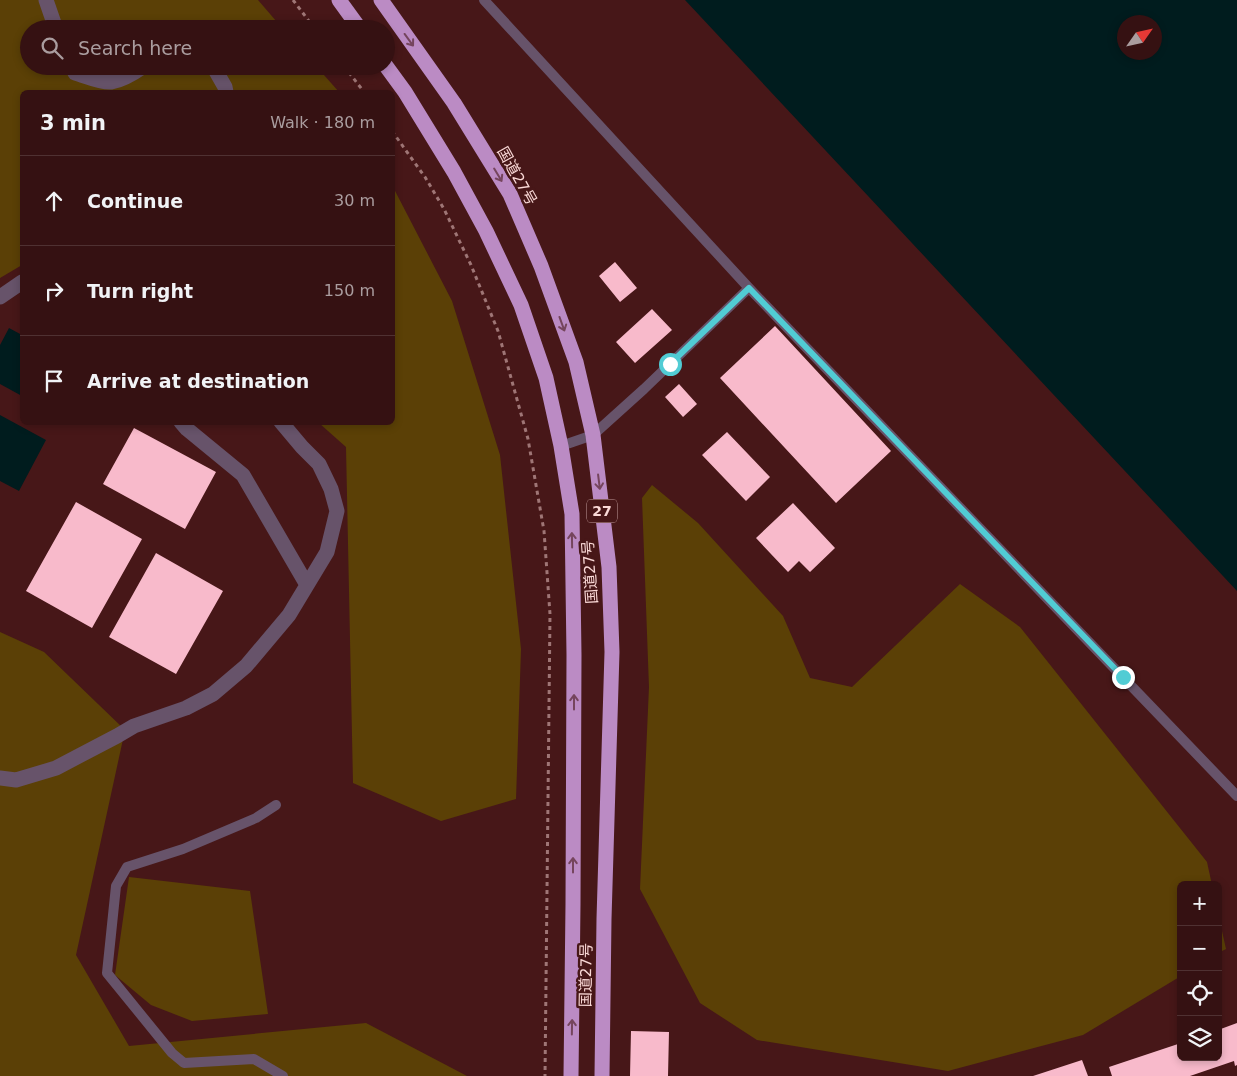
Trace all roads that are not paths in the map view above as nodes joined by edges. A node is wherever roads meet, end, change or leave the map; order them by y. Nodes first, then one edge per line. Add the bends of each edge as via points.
1 (46, 0) edge
2 (339, 0) edge
3 (381, 0) edge
4 (484, 0) edge
5 (53, 20) edge
6 (353, 20) edge
7 (81, 75) edge
8 (130, 75) edge
9 (219, 75) edge
10 (393, 75) edge
11 (226, 90) edge
12 (20, 283) edge
13 (749, 288) junction
14 (0, 297) edge
15 (184, 425) edge
16 (284, 425) edge
17 (593, 435) junction
18 (561, 446) junction
19 (307, 585) junction
20 (0, 778) edge
21 (1237, 796) edge
22 (276, 805) dead end
23 (283, 1076) edge
24 (571, 1076) edge
25 (602, 1076) edge

1 - 5 street
2 - 6 highway
3 -> 17 highway, 国道27号 / 27 via 454,103 510,194 541,266 576,362
4 - 13 lane
7 - 8 street via 110,82
9 - 11 street
10 - 18 highway, 国道27号 / 27 via 454,172 521,305 546,378
12 - 14 street
13 - 17 lane
13 - 21 lane
15 - 19 street via 243,475
16 - 19 street via 319,464 331,488 336,511 327,552
17 - 18 lane
17 -> 25 highway, 国道27号 / 27 via 609,567 612,652
24 -> 18 highway, 国道27号 / 27 via 572,514
19 - 20 street via 288,615 246,666 213,694 186,708 134,726 56,768 16,780
22 - 23 lane via 256,818 183,849 127,867 116,886 107,973 172,1053 184,1063 254,1059

